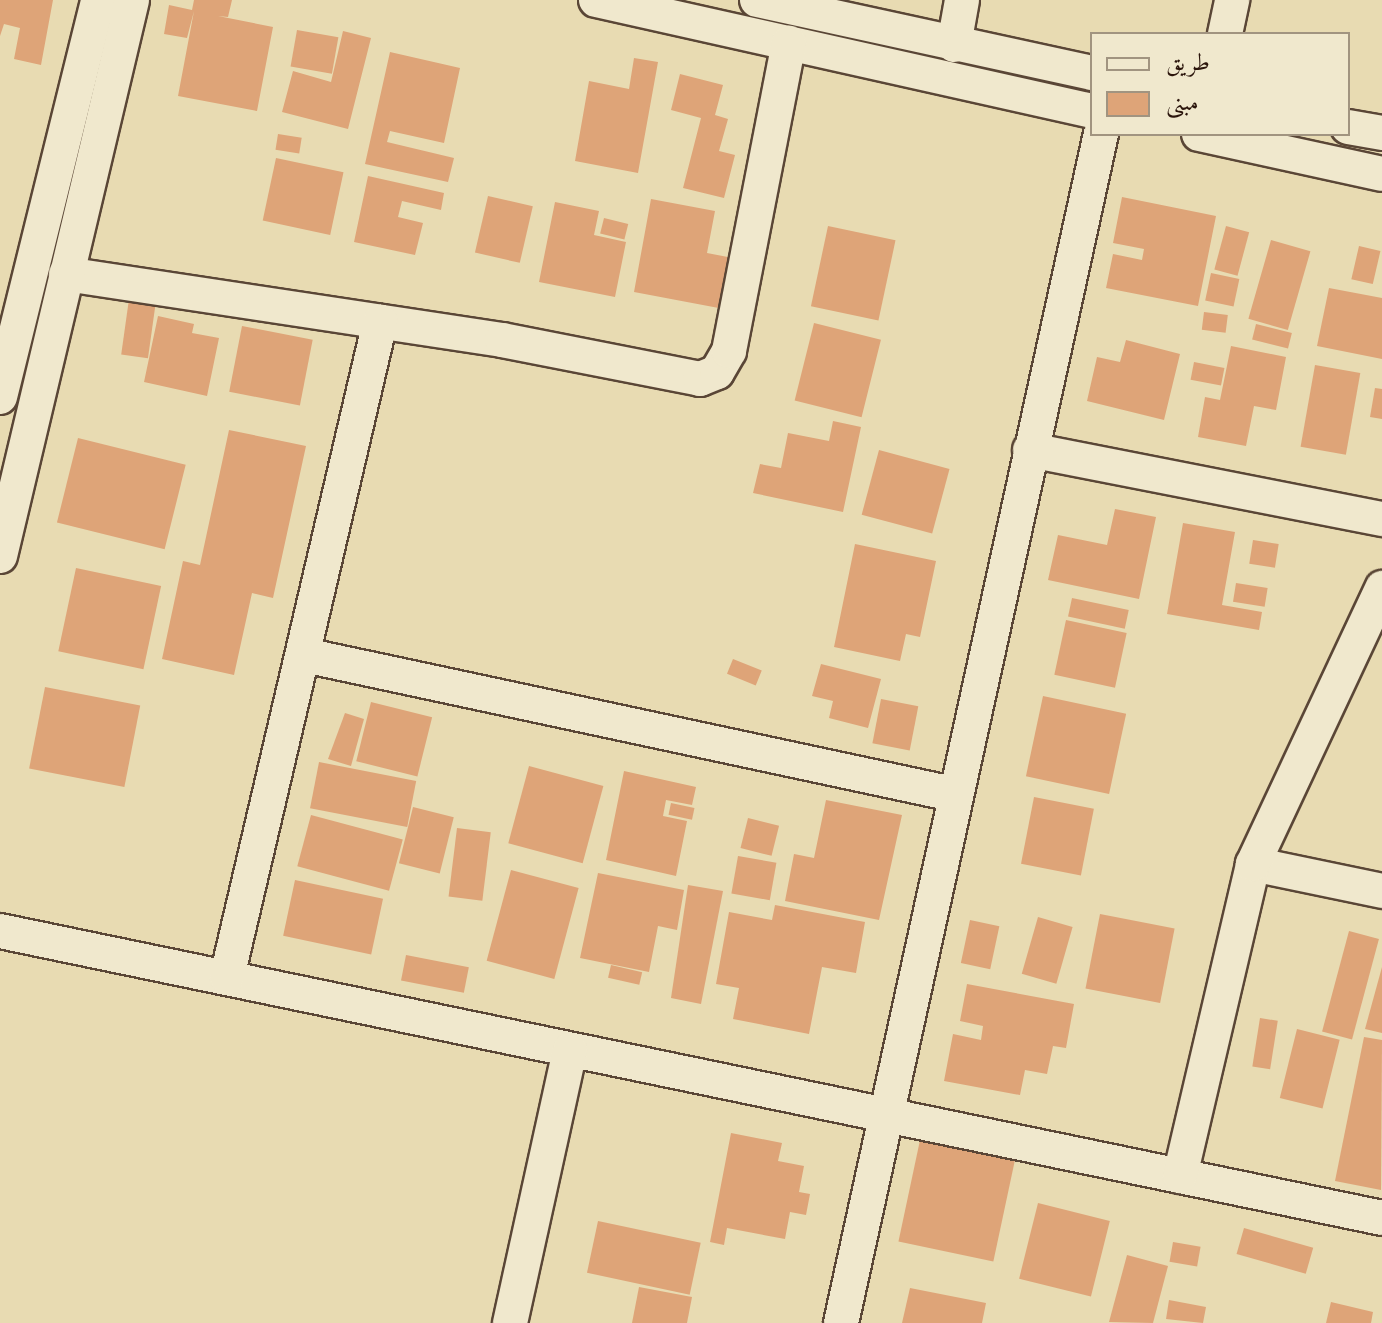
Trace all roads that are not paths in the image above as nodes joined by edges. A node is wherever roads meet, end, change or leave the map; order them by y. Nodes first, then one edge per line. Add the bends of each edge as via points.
1 (98, 0) edge
2 (132, 0) edge
3 (596, 0) edge
4 (757, 0) edge
5 (962, 0) edge
6 (1232, 0) edge
7 (1225, 32) edge
8 (789, 43) junction
9 (954, 45) junction
10 (1090, 73) edge
11 (1090, 111) edge
12 (1350, 127) edge
13 (1382, 133) edge
14 (1101, 136) edge
15 (1208, 136) edge
16 (1382, 174) edge
17 (66, 274) junction
18 (380, 322) junction
19 (0, 397) edge
20 (1030, 450) junction
21 (1382, 519) edge
22 (0, 556) edge
23 (1382, 588) edge
24 (304, 655) junction
25 (953, 794) junction
26 (1253, 864) junction
27 (1382, 891) edge
28 (0, 931) edge
29 (227, 977) junction
30 (570, 1051) junction
31 (884, 1114) junction
32 (1180, 1176) junction
33 (1382, 1218) edge
34 (510, 1323) edge
35 (841, 1323) edge

1 - 19 street
2 - 17 street
3 - 8 street
4 - 9 street
5 - 9 street
6 - 7 street
8 - 11 street
8 - 18 street via 729,351 717,372 700,379
9 - 10 street
12 - 13 street
14 - 20 street
15 - 16 street
17 - 18 street
17 - 22 street
18 - 24 street
20 - 21 street
20 - 25 street
23 - 26 street
24 - 25 street
24 - 29 street
25 - 31 street
26 - 27 street
26 - 32 street
28 - 29 street
29 - 30 street
30 - 31 street
30 - 34 street
31 - 32 street
31 - 35 street
32 - 33 street

